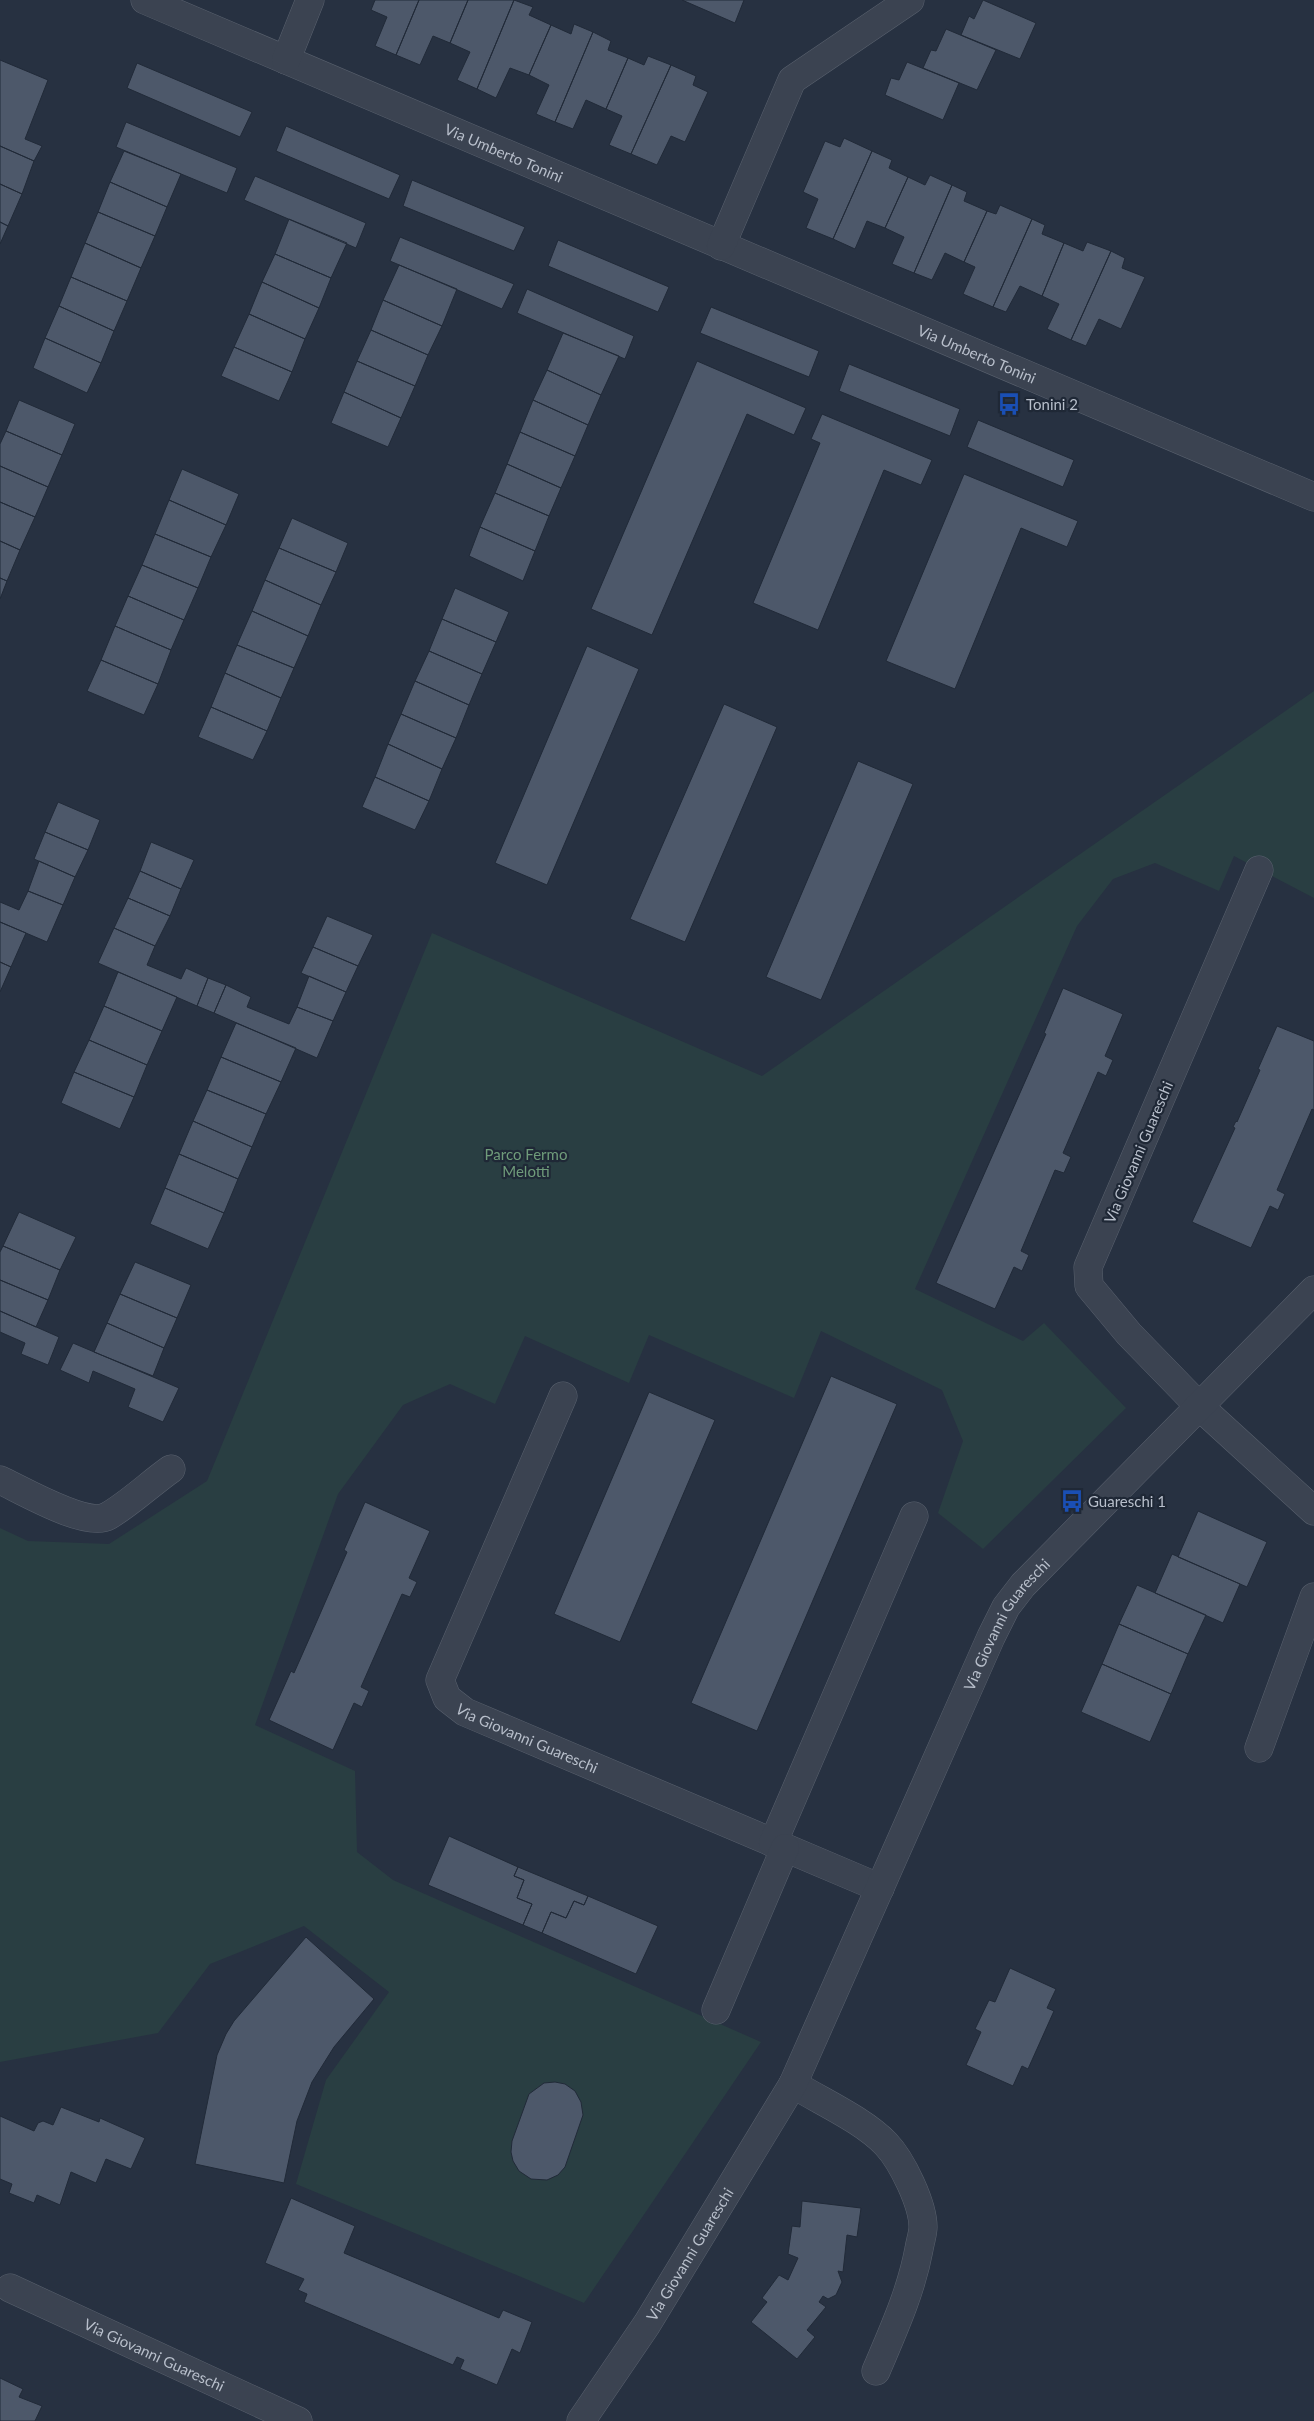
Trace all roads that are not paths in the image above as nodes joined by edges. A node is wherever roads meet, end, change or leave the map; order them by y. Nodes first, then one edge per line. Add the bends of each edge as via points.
1 (145, 0) edge
2 (310, 0) edge
3 (910, 0) edge
4 (286, 60) junction
5 (721, 246) junction
6 (1314, 497) edge
7 (1260, 870) dead end
8 (1314, 1290) edge
9 (563, 1396) dead end
10 (1199, 1406) junction
11 (171, 1469) dead end
12 (0, 1480) edge
13 (1314, 1511) edge
14 (914, 1516) dead end
15 (1314, 1597) edge
16 (1258, 1748) dead end
17 (779, 1846) junction
18 (880, 1888) junction
19 (716, 2010) dead end
20 (793, 2084) junction
21 (10, 2288) dead end
22 (876, 2371) dead end
23 (298, 2421) edge
24 (581, 2421) edge

1 - 4 street, Via Umberto Tonini
2 - 4 street
3 - 5 street via 792,80
4 - 5 street, Via Umberto Tonini
5 - 6 street, Via Umberto Tonini
7 - 10 street, Via Giovanni Guareschi via 1088,1267 1088,1286 1102,1305
8 - 10 street, Via Giovanni Guareschi
9 - 17 street, Via Giovanni Guareschi via 440,1680 447,1698 465,1712
10 - 13 street, Via Giovanni Guareschi
10 - 18 street, Via Giovanni Guareschi via 1023,1585 1006,1607
11 - 12 street via 107,1517 89,1518 68,1511
14 - 17 street
15 - 16 street
17 - 18 street, Via Giovanni Guareschi
17 - 19 street
18 - 20 street, Via Giovanni Guareschi
20 - 22 street via 886,2144 905,2169 914,2193 923,2226 916,2267 906,2301
20 - 24 street, Via Giovanni Guareschi via 647,2324
21 - 23 street, Via Giovanni Guareschi

